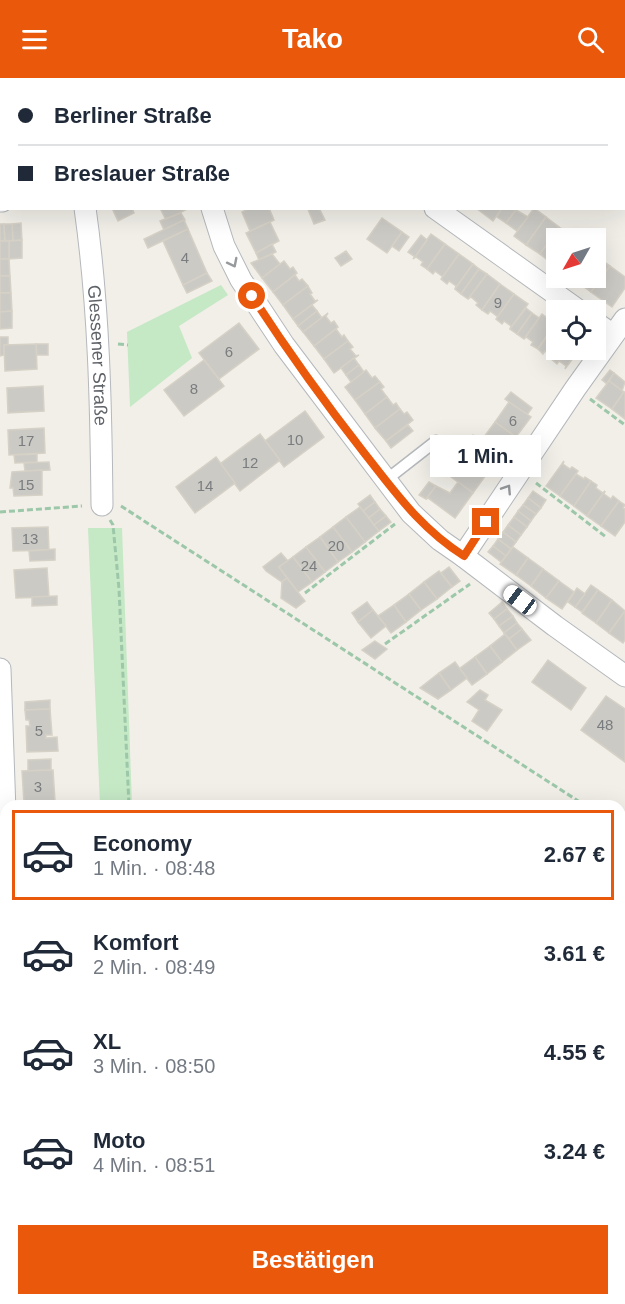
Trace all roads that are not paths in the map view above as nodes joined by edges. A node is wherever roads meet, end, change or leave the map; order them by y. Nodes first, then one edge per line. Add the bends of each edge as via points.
1 (85, 210) edge
2 (213, 210) edge
3 (438, 210) edge
4 (564, 300) edge
5 (611, 326) edge
6 (435, 441) dead end
7 (386, 480) junction
8 (102, 505) road end
9 (464, 556) junction
10 (0, 669) edge
11 (625, 676) edge
12 (1, 714) edge
13 (4, 800) edge

1 - 8 street, Glessener Straße via 99,344
2 -> 7 street via 241,280 284,345
3 - 4 street
9 -> 5 street via 575,388
6 - 7 lane
7 - 9 street via 411,513
9 - 11 street
10 - 12 street
12 - 13 street

